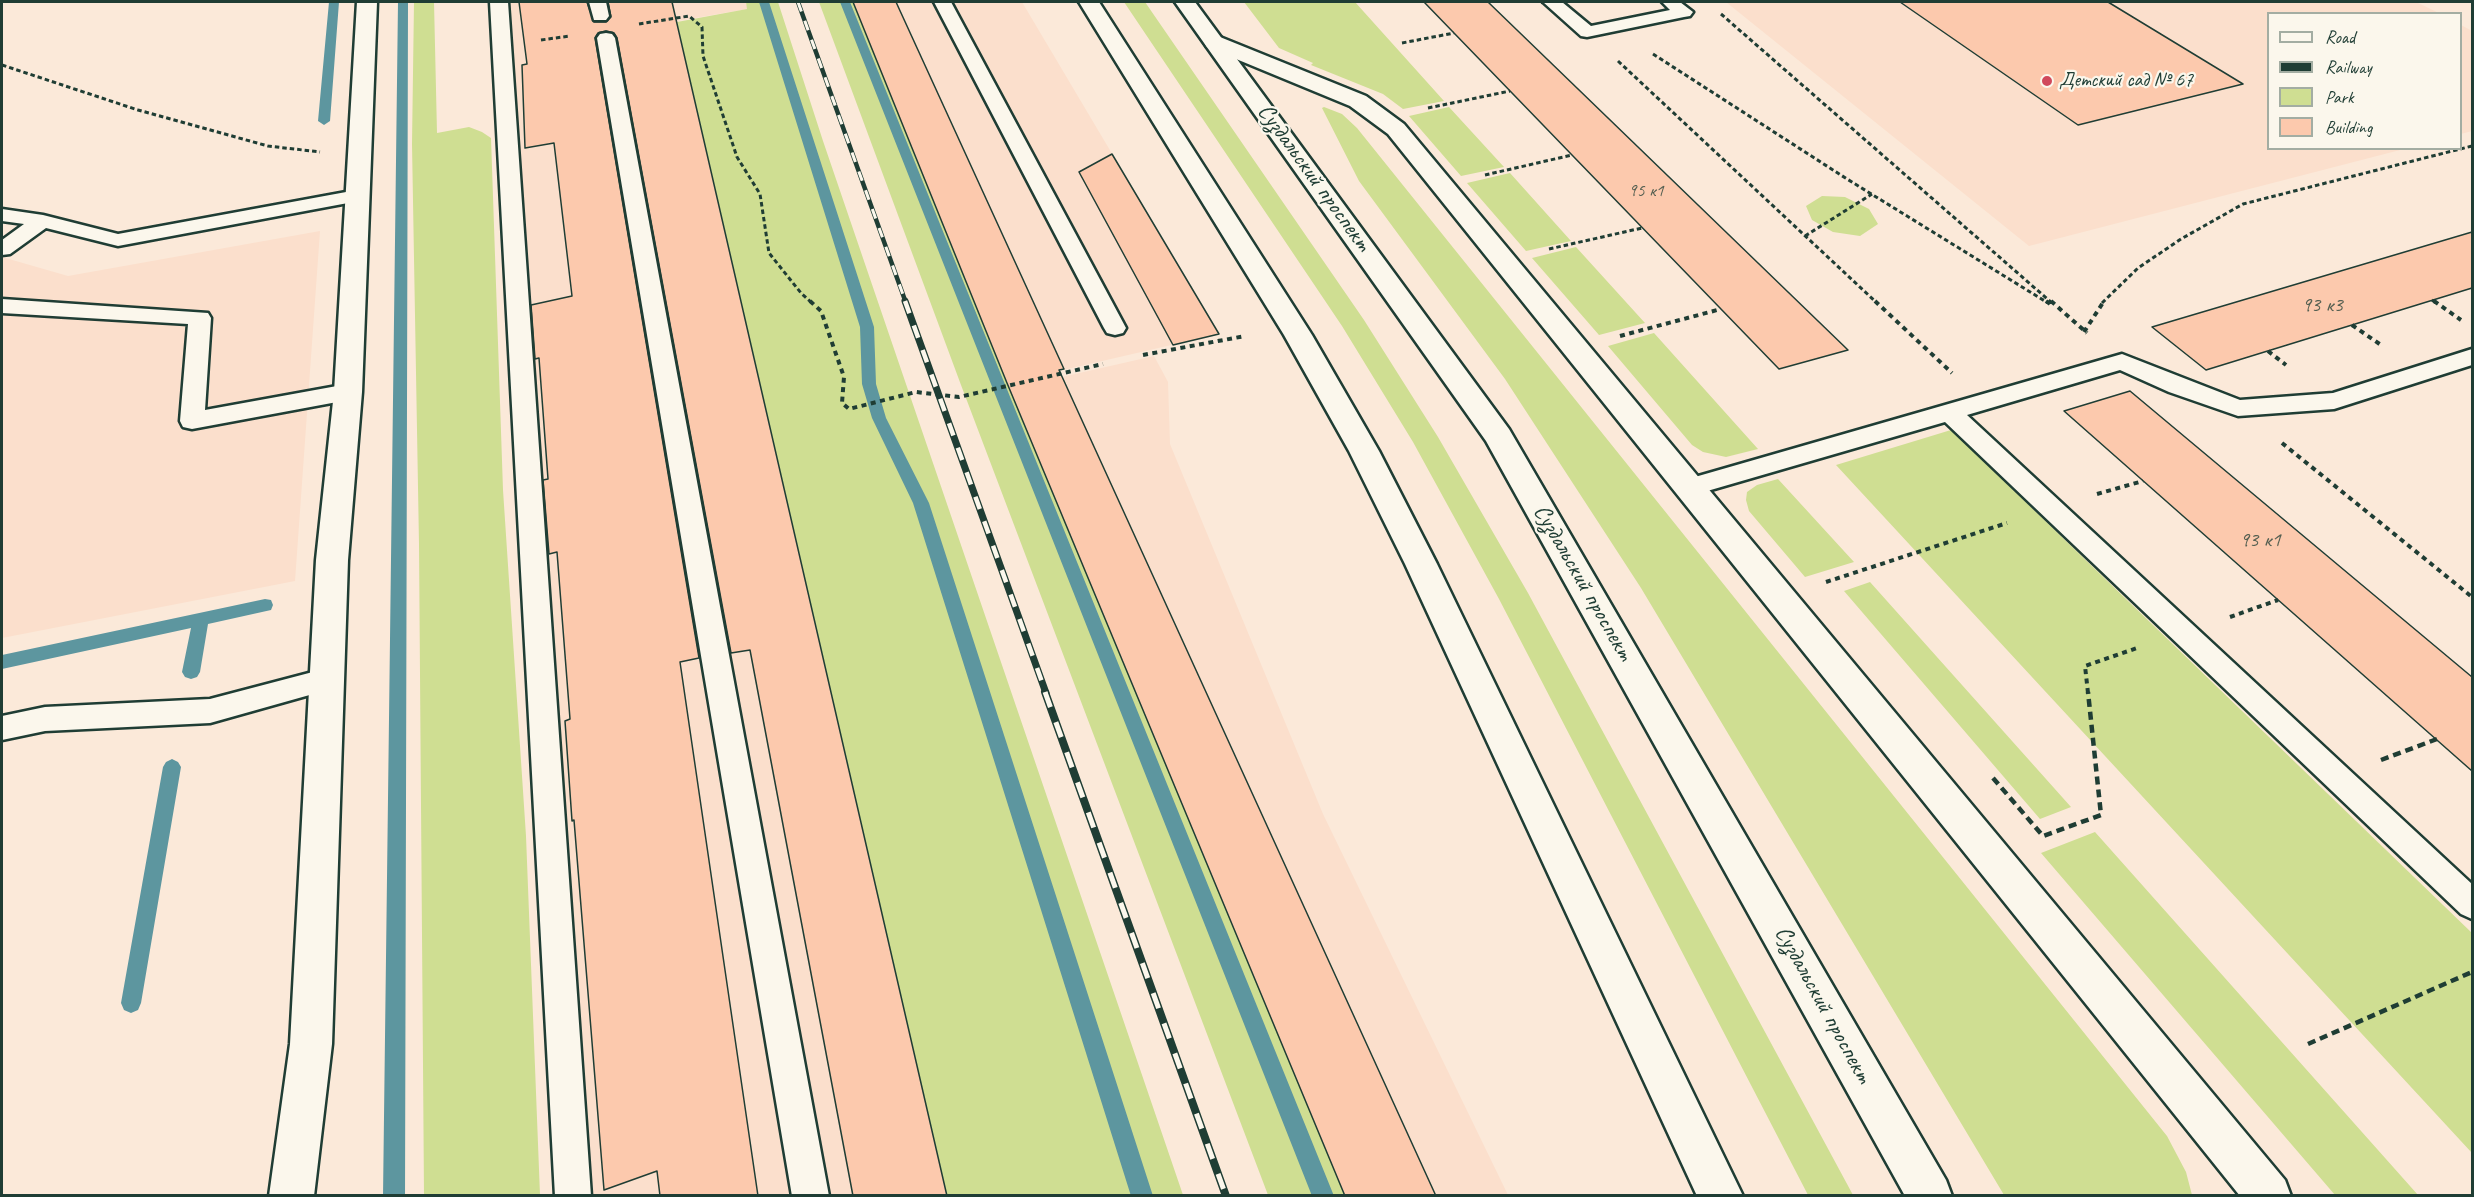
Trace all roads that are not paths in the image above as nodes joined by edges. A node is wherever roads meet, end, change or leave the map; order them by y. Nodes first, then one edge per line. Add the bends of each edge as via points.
1 (367, 2) edge
2 (499, 2) edge
3 (942, 2) edge
4 (1089, 2) edge
5 (1185, 2) edge
6 (1552, 2) edge
7 (1670, 2) edge
8 (602, 18) edge
9 (1215, 42) junction
10 (357, 196) junction
11 (2, 215) edge
12 (43, 221) junction
13 (2, 249) edge
14 (2, 306) edge
15 (1115, 328) dead end
16 (2472, 357) edge
17 (348, 392) junction
18 (1948, 412) junction
19 (1690, 487) junction
20 (328, 679) junction
21 (2, 728) edge
22 (2472, 904) edge
23 (291, 1196) edge
24 (573, 1196) edge
25 (811, 1196) edge
26 (1721, 1196) edge
27 (1930, 1196) edge
28 (2269, 1196) edge

1 - 10 street
2 - 24 lane
3 - 15 lane
4 - 26 street via 1298,335 1364,451
5 - 9 street, Суздальский проспект
6 - 7 lane via 1587,32 1683,12
8 - 25 lane
9 - 19 street via 1358,100 1396,129
9 - 27 street, Суздальский проспект via 1498,436
10 - 12 lane via 118,240
10 - 17 street
11 - 12 lane
12 - 13 lane
14 - 17 lane via 200,318 192,421
16 - 18 lane via 2334,401 2238,408 2122,362
17 - 20 street via 332,550
18 - 19 lane
18 - 22 lane
19 - 28 street
20 - 21 lane via 210,711 45,719
20 - 23 street via 311,1044

